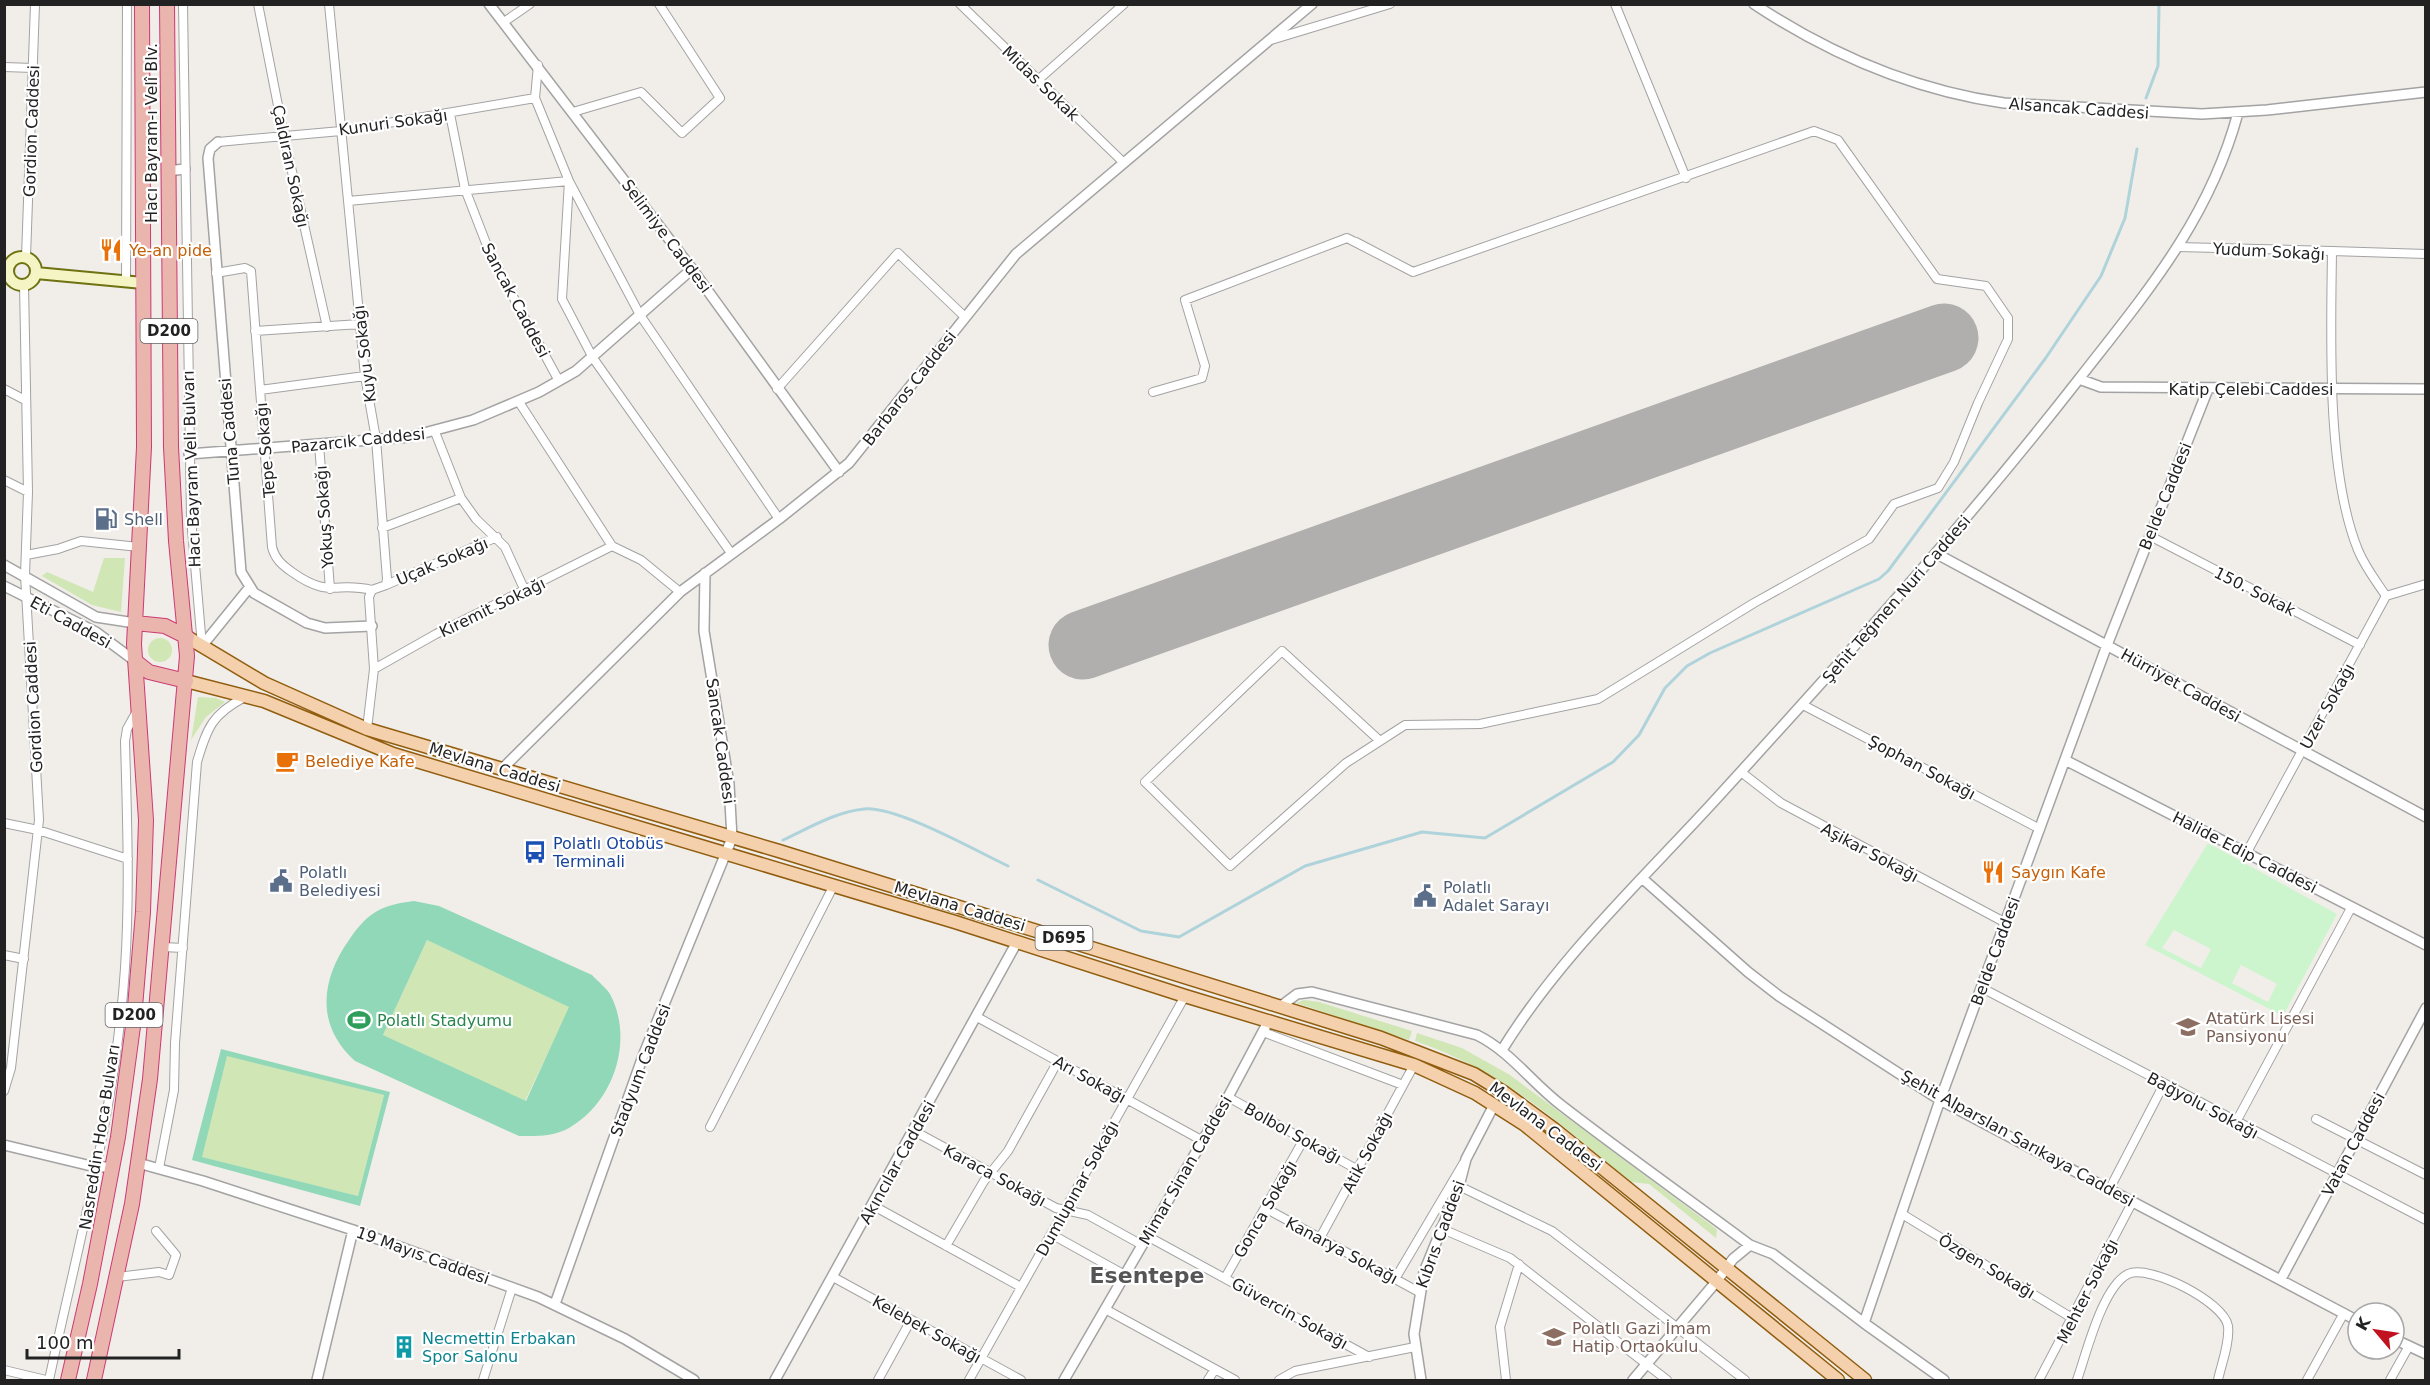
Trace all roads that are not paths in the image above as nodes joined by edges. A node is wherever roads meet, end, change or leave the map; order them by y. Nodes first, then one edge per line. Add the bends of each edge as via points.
1 (34, 4) edge
2 (127, 4) edge
3 (142, 4) edge
4 (166, 4) edge
5 (183, 4) edge
6 (258, 4) edge
7 (329, 4) edge
8 (489, 4) edge
9 (530, 4) edge
10 (659, 4) edge
11 (960, 4) edge
12 (1124, 4) edge
13 (1312, 4) edge
14 (1390, 4) edge
15 (1615, 4) edge
16 (1754, 4) edge
17 (504, 22) junction
18 (1267, 41) junction
19 (538, 65) junction
20 (4, 67) edge
21 (33, 68) junction
22 (1038, 80) junction
23 (2426, 92) edge
24 (535, 98) junction
25 (573, 111) junction
26 (2238, 113) junction
27 (450, 114) junction
28 (340, 130) junction
29 (284, 136) junction
30 (218, 142) joint
31 (1123, 162) junction
32 (184, 170) junction
33 (167, 171) junction
34 (1686, 178) junction
35 (569, 181) junction
36 (465, 189) junction
37 (348, 201) junction
38 (1356, 242) dead end
39 (2178, 247) junction
40 (2332, 251) junction
41 (2426, 254) edge
42 (27, 257) junction
43 (8, 258) edge
44 (692, 269) junction
45 (6, 272) edge
46 (1413, 272) junction
47 (36, 273) junction
48 (216, 273) junction
49 (126, 281) junction
50 (143, 283) junction
51 (24, 285) junction
52 (640, 315) junction
53 (965, 317) junction
54 (360, 324) junction
55 (327, 327) junction
56 (255, 331) junction
57 (593, 358) junction
58 (365, 376) junction
59 (2079, 380) junction
60 (559, 381) junction
61 (4, 389) edge
62 (777, 389) junction
63 (2208, 389) junction
64 (2426, 389) edge
65 (260, 390) junction
66 (2334, 390) junction
67 (1153, 392) dead end
68 (25, 400) junction
69 (519, 402) junction
70 (435, 432) junction
71 (376, 439) junction
72 (319, 444) junction
73 (265, 449) junction
74 (231, 451) junction
75 (189, 454) junction
76 (839, 472) junction
77 (4, 480) edge
78 (28, 492) junction
79 (462, 498) junction
80 (779, 519) junction
81 (382, 528) junction
82 (2150, 536) junction
83 (497, 537) junction
84 (139, 546) junction
85 (192, 546) junction
86 (612, 546) junction
87 (177, 548) junction
88 (731, 553) junction
89 (1937, 554) junction
90 (26, 555) junction
91 (4, 565) edge
92 (705, 573) junction
93 (25, 574) junction
94 (2426, 584) edge
95 (386, 585) junction
96 (4, 586) edge
97 (249, 588) junction
98 (330, 590) junction
99 (372, 590) junction
100 (525, 591) junction
101 (680, 592) junction
102 (2386, 596) junction
103 (27, 598) junction
104 (135, 623) junction
105 (372, 626) junction
106 (187, 637) junction
107 (135, 644) joint
108 (2107, 645) junction
109 (2360, 645) junction
110 (202, 646) junction
111 (135, 661) junction
112 (374, 669) junction
113 (186, 681) junction
114 (246, 696) junction
115 (1803, 705) junction
116 (139, 707) junction
117 (367, 729) junction
118 (1380, 741) junction
119 (2302, 751) junction
120 (2064, 760) junction
121 (502, 770) junction
122 (1741, 772) junction
123 (2426, 817) edge
124 (4, 823) edge
125 (2040, 829) junction
126 (38, 830) junction
127 (732, 838) junction
128 (2247, 852) junction
129 (728, 853) junction
130 (128, 859) junction
131 (1643, 879) junction
132 (834, 885) junction
133 (2351, 908) junction
134 (2006, 922) junction
135 (1017, 942) junction
136 (2426, 945) edge
137 (163, 947) junction
138 (183, 948) junction
139 (4, 955) edge
140 (24, 959) junction
141 (1982, 988) junction
142 (1185, 996) junction
143 (1281, 1006) junction
144 (2426, 1008) edge
145 (977, 1017) junction
146 (1266, 1026) junction
147 (1502, 1050) junction
148 (1058, 1061) junction
149 (1414, 1065) junction
150 (2164, 1084) junction
151 (1403, 1085) junction
152 (4, 1091) edge
153 (1228, 1097) junction
154 (1126, 1099) junction
155 (1940, 1100) junction
156 (1494, 1105) junction
157 (2316, 1119) dead end
158 (2236, 1122) junction
159 (710, 1127) dead end
160 (914, 1131) junction
161 (1304, 1139) junction
162 (2356, 1140) junction
163 (1203, 1141) junction
164 (4, 1144) edge
165 (1466, 1159) junction
166 (138, 1163) junction
167 (95, 1166) junction
168 (113, 1168) junction
169 (159, 1168) junction
170 (1358, 1170) junction
171 (991, 1173) junction
172 (2337, 1174) junction
173 (2426, 1175) edge
174 (1459, 1186) junction
175 (2110, 1188) junction
176 (2133, 1201) junction
177 (872, 1205) junction
178 (1265, 1208) junction
179 (1064, 1210) junction
180 (1902, 1214) junction
181 (2426, 1220) edge
182 (1440, 1228) junction
183 (353, 1230) junction
184 (156, 1231) dead end
185 (1051, 1234) junction
186 (1148, 1236) junction
187 (1320, 1238) junction
188 (1142, 1245) junction
189 (1750, 1245) junction
190 (946, 1246) junction
191 (1520, 1264) junction
192 (1726, 1269) junction
193 (1125, 1275) junction
194 (117, 1277) junction
195 (833, 1277) junction
196 (1225, 1278) junction
197 (1395, 1279) junction
198 (2281, 1279) junction
199 (1716, 1282) junction
200 (1021, 1287) junction
201 (512, 1288) junction
202 (1419, 1292) junction
203 (555, 1304) junction
204 (1105, 1309) junction
205 (2344, 1313) joint
206 (2073, 1318) junction
207 (911, 1320) junction
208 (1864, 1323) junction
209 (1677, 1329) junction
210 (2406, 1345) edge
211 (2409, 1346) junction
212 (1415, 1347) junction
213 (2426, 1354) edge
214 (1368, 1357) junction
215 (981, 1359) junction
216 (1647, 1365) junction
217 (1215, 1369) junction
218 (4, 1370) edge
219 (48, 1380) edge
220 (68, 1380) edge
221 (94, 1380) edge
222 (317, 1380) edge
223 (483, 1380) edge
224 (694, 1380) edge
225 (775, 1380) edge
226 (878, 1380) edge
227 (969, 1380) edge
228 (1021, 1380) edge
229 (1064, 1380) edge
230 (1208, 1380) edge
231 (1235, 1380) edge
232 (1279, 1380) edge
233 (1421, 1380) edge
234 (1506, 1380) edge
235 (1633, 1380) edge
236 (1668, 1380) edge
237 (1745, 1380) edge
238 (1838, 1380) edge
239 (1865, 1380) edge
240 (1944, 1380) edge
241 (2039, 1380) edge
242 (2078, 1380) edge
243 (2218, 1380) edge
244 (2307, 1380) edge
245 (2390, 1380) edge

1 - 21 street, Gordion Caddesi
2 - 49 street
3 - 50 highway, Hacı Bayram-ı Velî Blv. / D200
4 - 33 highway, Hacı Bayram-ı Velî Blv. / D200
5 - 32 street, Hacı Bayram Veli Bulvarı
6 - 29 street, Çaldıran Sokağı
7 - 28 street, Kuyu Sokağı
8 - 17 street, Selimiye Caddesi
9 - 17 street
10 - 25 street via 720,98 682,133 641,92
11 - 22 street, Midas Sokak
12 - 22 street
13 - 18 street, Barbaros Caddesi
14 - 18 street
15 - 34 street
16 - 26 street, Alsancak Caddesi via 1808,38 1893,77 1976,99 2141,113
17 - 19 street, Selimiye Caddesi
18 - 31 street, Barbaros Caddesi
19 - 24 street
19 - 25 street, Selimiye Caddesi
20 - 21 street
21 - 42 street, Gordion Caddesi
22 - 31 street, Midas Sokak
23 - 26 street, Alsancak Caddesi
24 - 27 street, Kunuri Sokağı
24 - 35 street
25 - 44 street, Selimiye Caddesi
26 - 39 street, Şehit Teğmen Nuri Caddesi via 2227,155
27 - 28 street, Kunuri Sokağı
27 - 36 street, Sancak Caddesi
28 - 29 street, Kunuri Sokağı
28 - 37 street, Kuyu Sokağı
29 - 30 street, Kunuri Sokağı
29 - 55 street, Çaldıran Sokağı
30 - 48 street, Tuna Caddesi via 210,149 208,159
31 - 53 street, Barbaros Caddesi via 1016,254
32 - 33 street
32 - 75 street, Hacı Bayram Veli Bulvarı
33 - 87 highway, Hacı Bayram-ı Velî Blv. / D200 via 170,399
34 - 46 street
34 - 118 street via 1814,131 1838,140 1937,279 1986,286 2008,318 2008,339 1954,462 1938,488 1894,504 1869,539 1754,603 1598,699 1480,724 1405,725
35 - 36 street
35 - 52 street
35 - 57 street via 562,299
36 - 37 street
36 - 60 street, Sancak Caddesi via 491,256
37 - 54 street, Kuyu Sokağı
38 - 46 street
39 - 40 street, Yudum Sokağı
39 - 59 street, Şehit Teğmen Nuri Caddesi
40 - 41 street
40 - 66 street, Yudum Sokağı
42 - 43 main road
42 - 47 main road via 34,263
43 - 45 main road
44 - 52 street, Pazarcık Caddesi
44 - 62 street, Selimiye Caddesi
45 - 51 main road via 15,284
46 - 67 street via 1347,238 1185,300 1205,366 1202,378
47 - 49 main road
47 - 51 main road
48 - 56 street, Tepe Sokağı via 245,268 250,271
48 - 74 street, Tuna Caddesi
49 - 50 main road
50 - 84 highway, Hacı Bayram-ı Velî Blv. / D200 via 144,447
51 - 68 street, Gordion Caddesi
52 - 57 street, Pazarcık Caddesi
52 - 80 street
53 - 62 street via 898,253
53 - 76 street, Barbaros Caddesi
54 - 55 street
54 - 58 street, Kuyu Sokağı
55 - 56 street
56 - 65 street, Tepe Sokağı
57 - 60 street, Pazarcık Caddesi
57 - 88 street
58 - 65 street
58 - 71 street, Kuyu Sokağı
59 - 63 street, Katip Çelebi Caddesi via 2102,387
59 - 89 street, Şehit Teğmen Nuri Caddesi
60 - 69 street, Pazarcık Caddesi
61 - 68 street
62 - 76 street, Selimiye Caddesi
63 - 66 street, Katip Çelebi Caddesi
63 - 82 street, Belde Caddesi
64 - 66 street, Katip Çelebi Caddesi
65 - 73 street, Tepe Sokağı
66 - 102 street, Yudum Sokağı via 2348,519 2364,563
68 - 78 street, Gordion Caddesi
69 - 70 street, Pazarcık Caddesi
69 - 86 street
70 - 71 street, Pazarcık Caddesi
70 - 79 street
71 - 72 street, Pazarcık Caddesi
71 - 81 street, Kuyu Sokağı
72 - 73 street, Pazarcık Caddesi
72 - 98 street, Yokuş Sokağı
73 - 74 street, Pazarcık Caddesi
73 - 98 street, Tepe Sokağı via 276,558 309,584
74 - 75 street, Pazarcık Caddesi
74 - 97 street, Tuna Caddesi via 241,572
75 - 85 street, Hacı Bayram Veli Bulvarı
76 - 80 street, Barbaros Caddesi
77 - 78 street
78 - 90 street, Gordion Caddesi
79 - 81 street
79 - 83 street via 476,519
80 - 88 street, Barbaros Caddesi
81 - 95 street, Kuyu Sokağı
82 - 108 street, Belde Caddesi
82 - 109 street, 150. Sokak
83 - 95 street, Uçak Sokağı
83 - 100 street
84 - 90 street via 81,541
84 - 104 highway, Hacı Bayram-ı Velî Blv. / D200
85 - 87 street
85 - 110 street, Hacı Bayram Veli Bulvarı
86 - 100 street, Kiremit Sokağı
86 - 101 street via 641,560
87 - 106 highway, Hacı Bayram-ı Velî Blv. / D200
88 - 92 street, Barbaros Caddesi
89 - 108 street, Hürriyet Caddesi
89 - 115 street, Şehit Teğmen Nuri Caddesi
90 - 93 street, Gordion Caddesi
91 - 93 street, Eti Caddesi
92 - 101 street, Barbaros Caddesi
92 - 127 street, Sancak Caddesi via 704,631 729,784
93 - 103 street, Gordion Caddesi
93 - 104 street, Eti Caddesi via 96,617
94 - 102 street
95 - 99 street
96 - 103 street, Eti Caddesi
97 - 105 street via 316,626
97 - 110 street
98 - 99 street, Tepe Sokağı
99 - 105 street
100 - 112 street, Kiremit Sokağı
101 - 121 street, Barbaros Caddesi
102 - 109 street, Uzer Sokağı
103 - 111 street, Eti Caddesi via 96,632
103 - 126 street, Gordion Caddesi
104 - 106 highway via 165,626
104 - 107 highway, Hacı Bayram-ı Velî Blv. / D200
105 - 112 street
106 - 110 main road, Mevlana Caddesi / D695
106 - 113 highway, Hacı Bayram-ı Velî Blv. / D200
107 - 111 highway, Nasreddin Hoca Bulvarı / D200
108 - 119 street, Hürriyet Caddesi
108 - 120 street, Belde Caddesi
109 - 119 street, Uzer Sokağı
110 - 117 main road, Mevlana Caddesi / D695 via 264,683
111 - 113 highway via 149,672
111 - 116 highway, Nasreddin Hoca Bulvarı / D200
112 - 117 street
113 - 114 main road, Mevlana Caddesi / D695
113 - 137 highway, D200
114 - 129 main road, Mevlana Caddesi / D695 via 393,754
114 - 138 street via 219,712 209,724 198,762
115 - 122 street, Şehit Teğmen Nuri Caddesi
115 - 125 street, Şophan Sokağı
116 - 130 street via 125,741
116 - 168 highway, Nasreddin Hoca Bulvarı / D200 via 146,820 143,912 134,1019
117 - 121 main road, Mevlana Caddesi / D695
118 - 118 street via 1346,763 1230,866 1145,783 1282,651
119 - 123 street, Hürriyet Caddesi
119 - 128 street, Uzer Sokağı
120 - 125 street, Belde Caddesi
120 - 128 street, Halide Edip Caddesi
121 - 127 main road, Mevlana Caddesi / D695
122 - 131 street, Şehit Teğmen Nuri Caddesi
122 - 134 street, Aşikar Sokağı via 1781,803
124 - 126 street
125 - 134 street, Belde Caddesi
126 - 130 street
126 - 140 street, Gordion Caddesi
127 - 129 street, Stadyum Caddesi
127 - 143 main road, Mevlana Caddesi / D695
128 - 133 street, Halide Edip Caddesi
129 - 132 main road, Mevlana Caddesi / D695
129 - 203 street, Stadyum Caddesi via 643,1056
130 - 167 street via 125,970 109,1101
131 - 147 street, Şehit Teğmen Nuri Caddesi via 1550,982
131 - 155 street, Şehit Alparslan Sarıkaya Caddesi via 1779,996
132 - 135 main road, Mevlana Caddesi / D695
132 - 159 street
133 - 136 street, Halide Edip Caddesi
133 - 158 street
134 - 141 street, Belde Caddesi
135 - 142 main road, Mevlana Caddesi / D695
135 - 145 street, Akıncılar Caddesi
137 - 138 street
137 - 166 highway, D200
138 - 169 street via 174,1090
139 - 140 street
140 - 152 street, Gordion Caddesi via 11,1068
141 - 150 street, Bağyolu Sokağı
141 - 155 street, Belde Caddesi
142 - 146 main road, Mevlana Caddesi / D695
142 - 154 street, Dumlupınar Sokağı
143 - 147 street via 1297,994 1312,992 1476,1035
143 - 192 main road, Mevlana Caddesi / D695 via 1434,1056 1490,1083 1554,1129
144 - 162 street, Vatan Caddesi
145 - 148 street, Arı Sokağı
145 - 160 street, Akıncılar Caddesi
146 - 149 main road, Mevlana Caddesi / D695
146 - 151 street
146 - 153 street, Mimar Sinan Caddesi
147 - 189 street via 1559,1103
148 - 154 street, Arı Sokağı
148 - 171 street via 1008,1151
149 - 151 street, Atik Sokağı
149 - 156 main road, Mevlana Caddesi / D695
150 - 158 street, Bağyolu Sokağı
150 - 175 street
151 - 170 street, Atik Sokağı
153 - 161 street, Bolbol Sokağı
153 - 163 street, Mimar Sinan Caddesi
154 - 163 street, Arı Sokağı
154 - 179 street, Dumlupınar Sokağı
155 - 175 street, Şehit Alparslan Sarıkaya Caddesi
155 - 180 street, Belde Caddesi
156 - 165 street, Kıbrıs Caddesi
156 - 199 main road, Mevlana Caddesi / D695 via 1546,1141
157 - 162 street
158 - 172 street, Bağyolu Sokağı
160 - 171 street, Karaca Sokağı
160 - 177 street, Akıncılar Caddesi
161 - 170 street, Bolbol Sokağı
161 - 178 street, Gonca Sokağı
162 - 172 street, Vatan Caddesi
162 - 173 street
163 - 186 street, Mimar Sinan Caddesi
164 - 167 street
165 - 174 street, Kıbrıs Caddesi
165 - 197 street, Kıbrıs Caddesi
166 - 169 street, 19 Mayıs Caddesi
166 - 194 highway, D200
167 - 168 street
167 - 219 street
168 - 220 highway, Nasreddin Hoca Bulvarı / D200
169 - 183 street, 19 Mayıs Caddesi
170 - 187 street, Atik Sokağı
171 - 179 street, Karaca Sokağı
171 - 190 street
172 - 181 street, Bağyolu Sokağı
172 - 198 street, Vatan Caddesi
174 - 182 street, Kıbrıs Caddesi
174 - 209 street via 1551,1231
175 - 176 street, Şehit Alparslan Sarıkaya Caddesi
176 - 198 street, Şehit Alparslan Sarıkaya Caddesi
176 - 206 street, Mehter Sokağı
177 - 190 street
177 - 195 street, Akıncılar Caddesi
178 - 187 street, Kanarya Sokağı
178 - 196 street, Gonca Sokağı
179 - 185 street, Dumlupınar Sokağı
179 - 188 street, Karaca Sokağı via 1088,1215
180 - 206 street, Özgen Sokağı
180 - 208 street, Belde Caddesi
182 - 191 street
182 - 202 street, Kıbrıs Caddesi
183 - 201 street, 19 Mayıs Caddesi
183 - 222 street
184 - 194 street via 176,1255 169,1275 159,1272
185 - 193 street
185 - 200 street, Dumlupınar Sokağı
186 - 188 street, Mimar Sinan Caddesi
186 - 196 street, Güvercin Sokağı
187 - 197 street, Kanarya Sokağı
188 - 193 street, Mimar Sinan Caddesi
189 - 192 street via 1739,1251
189 - 208 street via 1773,1254
190 - 200 street
191 - 216 street
191 - 234 street via 1500,1327
192 - 199 street
192 - 239 main road, Mevlana Caddesi / D695
193 - 204 street, Mimar Sinan Caddesi
194 - 221 highway, D200
195 - 207 street, Kelebek Sokağı
195 - 225 street, Akıncılar Caddesi
196 - 214 street, Güvercin Sokağı
197 - 202 street, Kanarya Sokağı
198 - 205 street, Şehit Alparslan Sarıkaya Caddesi
199 - 209 street
199 - 238 main road, Mevlana Caddesi / D695
200 - 215 street, Dumlupınar Sokağı
201 - 203 street, 19 Mayıs Caddesi
201 - 223 street
202 - 212 street, Kıbrıs Caddesi
203 - 224 street, 19 Mayıs Caddesi
204 - 217 street
204 - 229 street, Mimar Sinan Caddesi
205 - 244 street
206 - 241 street, Mehter Sokağı
207 - 215 street, Kelebek Sokağı
207 - 226 street
208 - 240 street
209 - 216 street
209 - 237 street
210 - 211 street
211 - 213 street
211 - 245 street
212 - 214 street
212 - 233 street, Kıbrıs Caddesi
214 - 232 street via 1295,1371
215 - 227 street, Dumlupınar Sokağı
215 - 228 street, Kelebek Sokağı
216 - 235 street
216 - 236 street
217 - 230 street
217 - 231 street
218 - 219 street
242 - 243 street via 2103,1307 2129,1274 2138,1273 2151,1274 2190,1290 2224,1317 2228,1327

